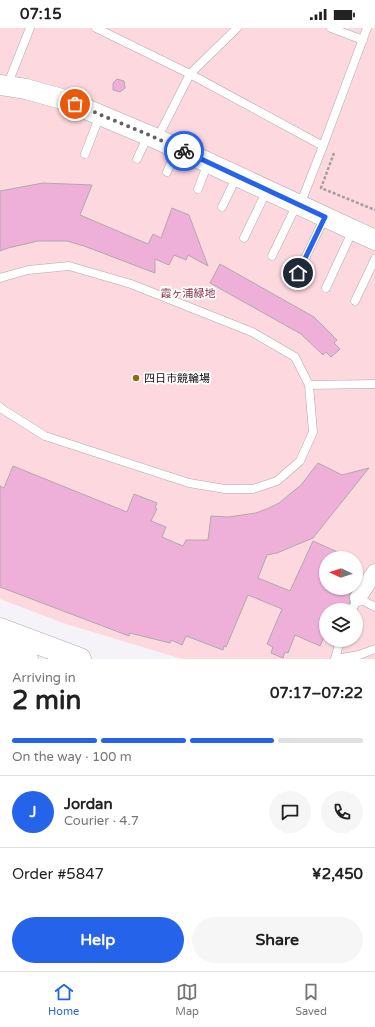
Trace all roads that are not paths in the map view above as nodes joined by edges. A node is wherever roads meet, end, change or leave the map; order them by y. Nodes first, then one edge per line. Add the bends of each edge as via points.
1 (30, 28) edge
2 (96, 28) edge
3 (237, 28) edge
4 (331, 28) edge
5 (368, 28) edge
6 (363, 40) junction
7 (190, 74) junction
8 (3, 86) edge
9 (100, 114) junction
10 (153, 137) junction
11 (323, 146) junction
12 (178, 148) junction
13 (85, 154) dead end
14 (137, 160) dead end
15 (209, 163) junction
16 (167, 172) dead end
17 (237, 176) junction
18 (198, 189) dead end
19 (267, 190) junction
20 (298, 204) junction
21 (222, 207) dead end
22 (325, 217) junction
23 (353, 230) junction
24 (244, 238) dead end
25 (375, 240) edge
26 (272, 256) dead end
27 (375, 259) edge
28 (298, 273) dead end
29 (0, 278) edge
30 (326, 288) dead end
31 (355, 301) dead end
32 (375, 384) edge
33 (309, 385) junction
34 (0, 407) edge
35 (374, 575) edge
36 (356, 603) edge
37 (363, 605) edge
38 (375, 607) edge
39 (0, 629) edge
40 (339, 647) edge
41 (0, 649) edge
42 (375, 649) edge
43 (27, 659) edge
44 (80, 659) edge
45 (336, 659) edge

1 - 8 lane
2 - 7 lane
3 - 7 lane
4 - 6 lane
5 - 6 lane
6 - 11 lane
7 - 10 lane
7 - 11 lane
8 - 9 street via 26,89 62,99
9 - 10 street
9 - 13 lane
10 - 12 street
10 - 14 lane
11 - 20 lane
12 - 15 street
12 - 16 lane
15 - 17 street
15 - 18 lane
17 - 19 street
17 - 21 lane
19 - 20 street
19 - 24 lane
20 - 22 street
20 - 26 lane
22 - 23 street
22 - 28 lane
23 - 25 street
23 - 30 lane
27 - 31 lane
29 - 33 lane via 28,270 69,266 131,284 252,332 295,357
32 - 33 lane
33 - 34 lane via 313,432 300,461 277,481 253,489 225,489 189,483 45,436
35 - 36 street
37 - 38 lane
39 - 44 highway
40 - 45 lane
41 - 43 highway
42 - 45 lane

